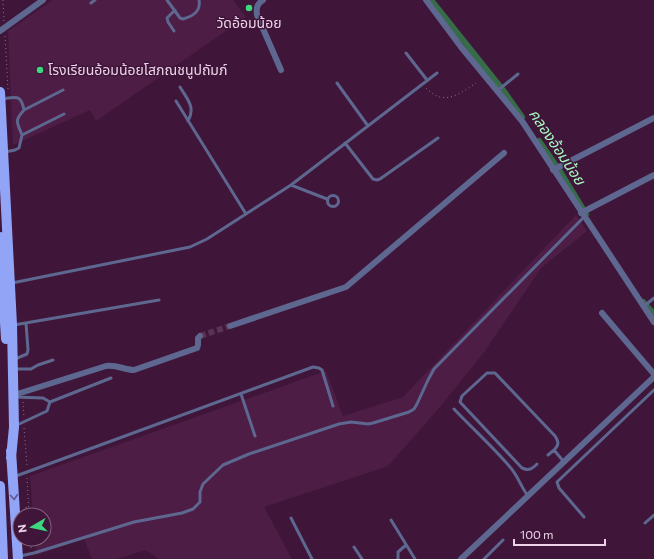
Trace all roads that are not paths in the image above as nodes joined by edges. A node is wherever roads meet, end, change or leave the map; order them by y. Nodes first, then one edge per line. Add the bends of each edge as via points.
1 (43, 0) edge
2 (95, 0) edge
3 (167, 0) edge
4 (199, 0) edge
5 (426, 0) edge
6 (259, 1) edge
7 (91, 4) dead end
8 (175, 10) junction
9 (174, 30) dead end
10 (0, 31) edge
11 (406, 53) dead end
12 (281, 70) dead end
13 (437, 73) dead end
14 (518, 74) dead end
15 (427, 80) junction
16 (337, 83) dead end
17 (180, 87) dead end
18 (498, 89) junction
19 (63, 90) dead end
20 (0, 92) edge
21 (0, 99) edge
22 (176, 102) dead end
23 (24, 110) junction
24 (64, 114) dead end
25 (654, 118) edge
26 (188, 121) junction
27 (368, 126) junction
28 (22, 136) junction
29 (438, 138) dead end
30 (345, 143) junction
31 (4, 152) junction
32 (504, 153) dead end
33 (556, 168) junction
34 (654, 175) edge
35 (291, 185) junction
36 (327, 199) dead end
37 (583, 213) junction
38 (246, 214) junction
39 (0, 237) edge
40 (10, 283) junction
41 (654, 298) edge
42 (160, 300) dead end
43 (645, 305) junction
44 (602, 313) dead end
45 (654, 322) edge
46 (26, 324) junction
47 (12, 325) junction
48 (230, 326) tunnel mouth
49 (200, 336) tunnel mouth
50 (53, 360) dead end
51 (13, 364) junction
52 (654, 376) edge
53 (111, 378) dead end
54 (654, 390) edge
55 (241, 394) junction
56 (14, 396) junction
57 (50, 402) junction
58 (334, 406) dead end
59 (454, 408) dead end
60 (14, 427) junction
61 (255, 436) dead end
62 (554, 450) junction
63 (576, 451) junction
64 (548, 455) dead end
65 (11, 458) junction
66 (582, 458) junction
67 (564, 462) junction
68 (538, 464) dead end
69 (12, 478) junction
70 (0, 486) edge
71 (528, 496) junction
72 (654, 515) edge
73 (584, 517) dead end
74 (291, 518) dead end
75 (391, 520) dead end
76 (645, 523) dead end
77 (503, 540) dead end
78 (406, 545) junction
79 (1, 547) edge
80 (354, 547) dead end
81 (18, 558) edge
82 (3, 559) edge
83 (312, 559) edge
84 (362, 559) edge
85 (398, 559) edge
86 (415, 559) edge
87 (461, 559) edge
88 (484, 559) edge

1 - 10 street
2 - 7 lane
3 - 8 lane
4 - 8 lane via 198,11 186,18 180,18
5 - 18 street via 461,47
6 - 12 street via 257,15
8 - 9 lane via 167,16
11 - 15 lane
13 - 15 lane
14 - 18 lane
15 - 27 lane
16 - 27 lane
17 - 26 lane via 192,109
18 - 33 street
19 - 23 lane
20 - 21 main road
21 - 23 lane via 19,98
21 - 31 main road
22 - 26 lane
23 - 28 lane via 17,121
24 - 28 lane
25 - 33 street
26 - 38 lane
27 - 30 lane
28 - 31 lane via 19,148
29 - 30 lane via 377,180 373,179
30 - 35 lane
31 - 40 main road
32 - 48 street via 346,287
33 - 37 street
34 - 37 street
35 - 36 lane
35 - 38 lane
37 - 43 street
37 - 81 lane via 434,370 417,404 409,412 374,423 339,424 249,454 223,465 203,484 200,502 192,509 134,522
38 - 40 lane via 190,247
39 - 65 main road
40 - 47 main road
41 - 43 lane
42 - 46 lane
43 - 45 street
44 - 52 street
46 - 47 lane
46 - 51 lane via 27,354
47 - 51 main road
49 - 56 street via 197,348 134,370 106,366
50 - 51 lane via 32,368
51 - 56 main road
52 - 63 street
53 - 57 lane
54 - 66 lane
55 - 58 lane via 313,367 322,370
55 - 61 lane
55 - 69 lane
56 - 57 lane via 43,398
56 - 60 main road
57 - 60 lane via 47,411
59 - 71 lane via 510,466
60 - 65 main road
62 - 64 lane
62 - 67 lane
62 - 68 lane via 558,446 555,436 495,373 487,373 462,396 460,402 522,468 528,470
63 - 66 lane
63 - 67 street
65 - 69 main road
66 - 73 lane via 557,485
67 - 71 street
69 -> 81 main road
70 - 79 main road
71 - 87 street
72 - 76 lane
74 - 83 lane
75 - 78 lane
77 - 88 lane
78 - 85 lane via 398,552
78 - 86 lane
79 - 82 main road
80 - 84 lane

